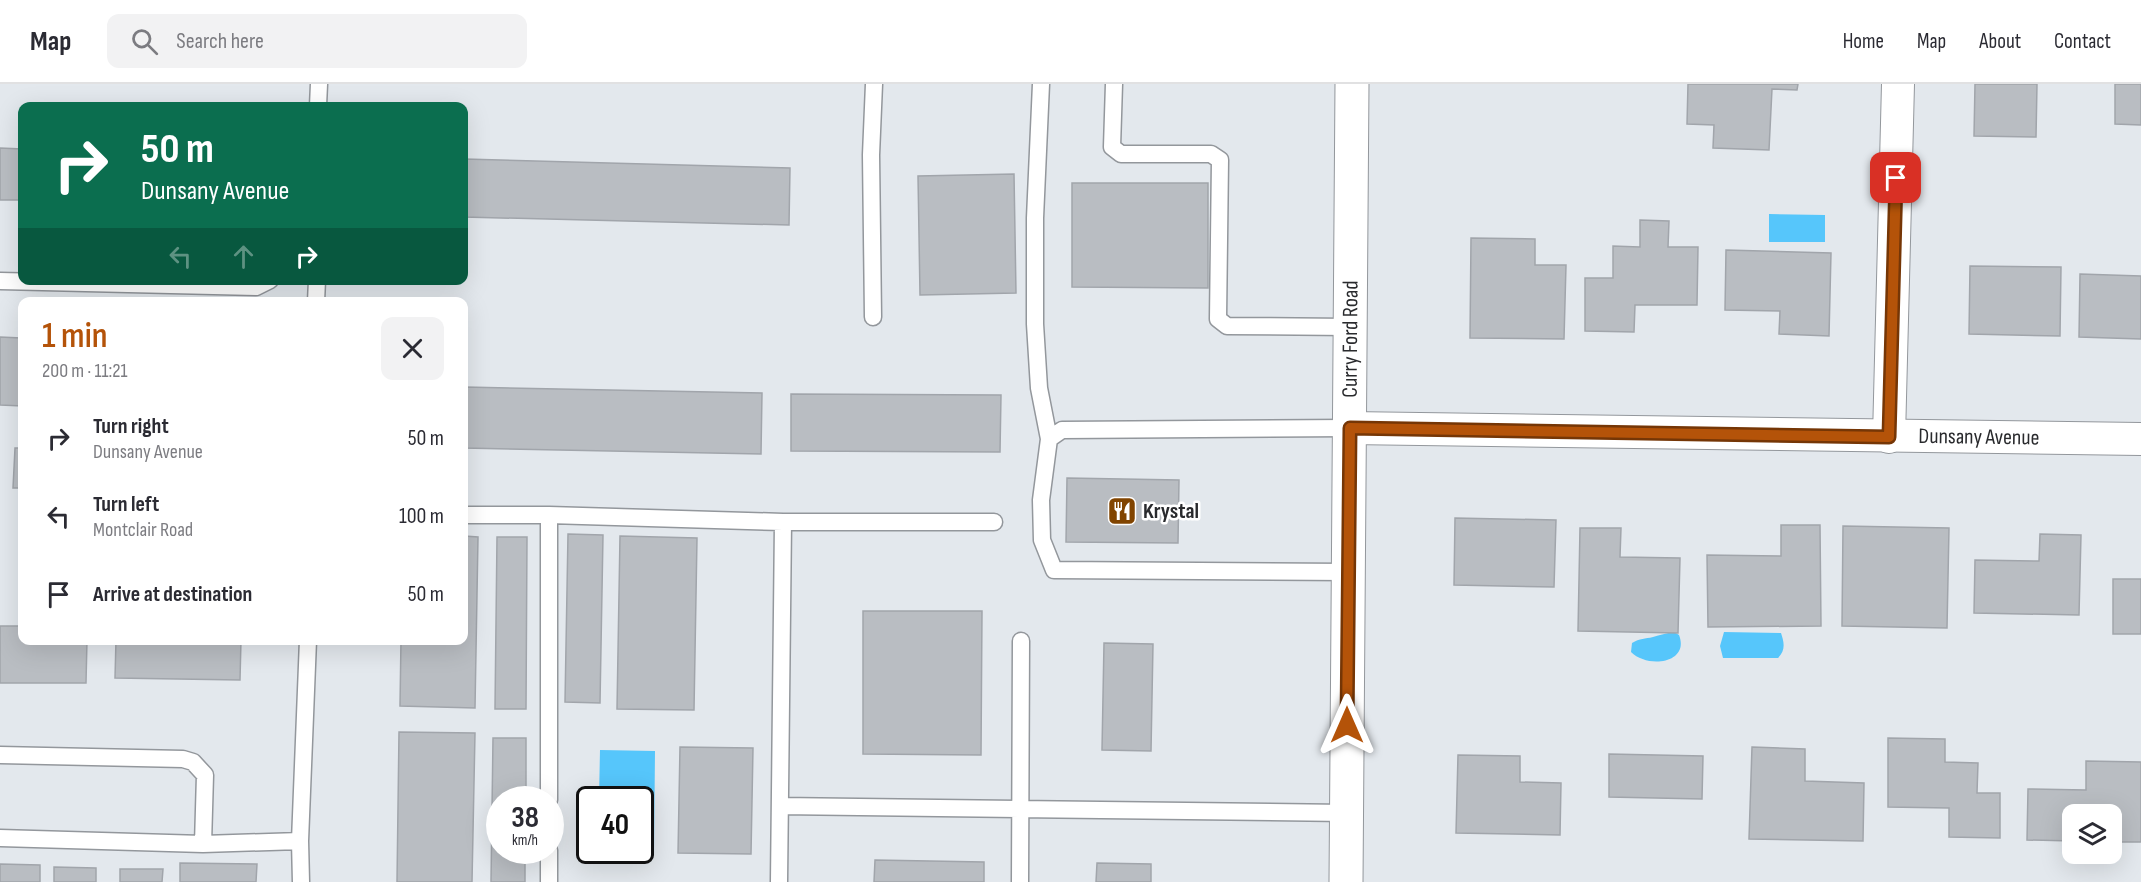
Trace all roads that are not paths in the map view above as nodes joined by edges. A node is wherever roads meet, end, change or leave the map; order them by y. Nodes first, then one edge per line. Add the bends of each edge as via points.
1 (319, 84) edge
2 (874, 84) edge
3 (1041, 84) edge
4 (1114, 84) edge
5 (1352, 84) edge
6 (1898, 84) edge
7 (318, 102) edge
8 (0, 281) edge
9 (18, 281) edge
10 (171, 285) edge
11 (260, 285) edge
12 (873, 317) dead end
13 (1350, 327) junction
14 (1350, 428) junction
15 (1889, 437) junction
16 (1049, 439) junction
17 (2141, 439) edge
18 (468, 515) edge
19 (549, 516) junction
20 (783, 522) junction
21 (994, 522) dead end
22 (1348, 572) junction
23 (1021, 641) dead end
24 (308, 645) edge
25 (0, 755) edge
26 (549, 786) edge
27 (780, 806) junction
28 (1021, 809) junction
29 (1347, 813) junction
30 (0, 838) edge
31 (300, 842) junction
32 (203, 844) junction
33 (549, 864) edge
34 (301, 882) edge
35 (549, 882) edge
36 (779, 882) edge
37 (1020, 882) edge
38 (1347, 882) edge

1 - 7 lane
2 - 12 lane
3 - 16 lane via 1035,324 1039,388
4 - 13 lane via 1112,147 1121,154 1211,154 1220,160 1218,319 1227,326
5 - 13 street, Curry Ford Road
6 - 15 street
8 - 9 lane
10 - 11 lane
13 - 14 street, Curry Ford Road
14 - 15 street, Dunsany Avenue
14 - 16 lane via 1062,430
14 - 22 street, Curry Ford Road
15 - 17 street, Dunsany Avenue
16 - 22 lane via 1041,500 1042,540 1054,570
18 - 19 lane
19 - 20 lane
19 - 26 lane
20 - 21 lane
20 - 27 lane
22 - 29 street, Curry Ford Road
23 - 28 lane
24 - 31 lane
25 - 32 lane via 193,762 205,775
27 - 28 lane
27 - 36 lane
28 - 29 lane
28 - 37 lane
29 - 38 street, Curry Ford Road
30 - 32 lane
31 - 32 lane
31 - 34 lane
33 - 35 lane

